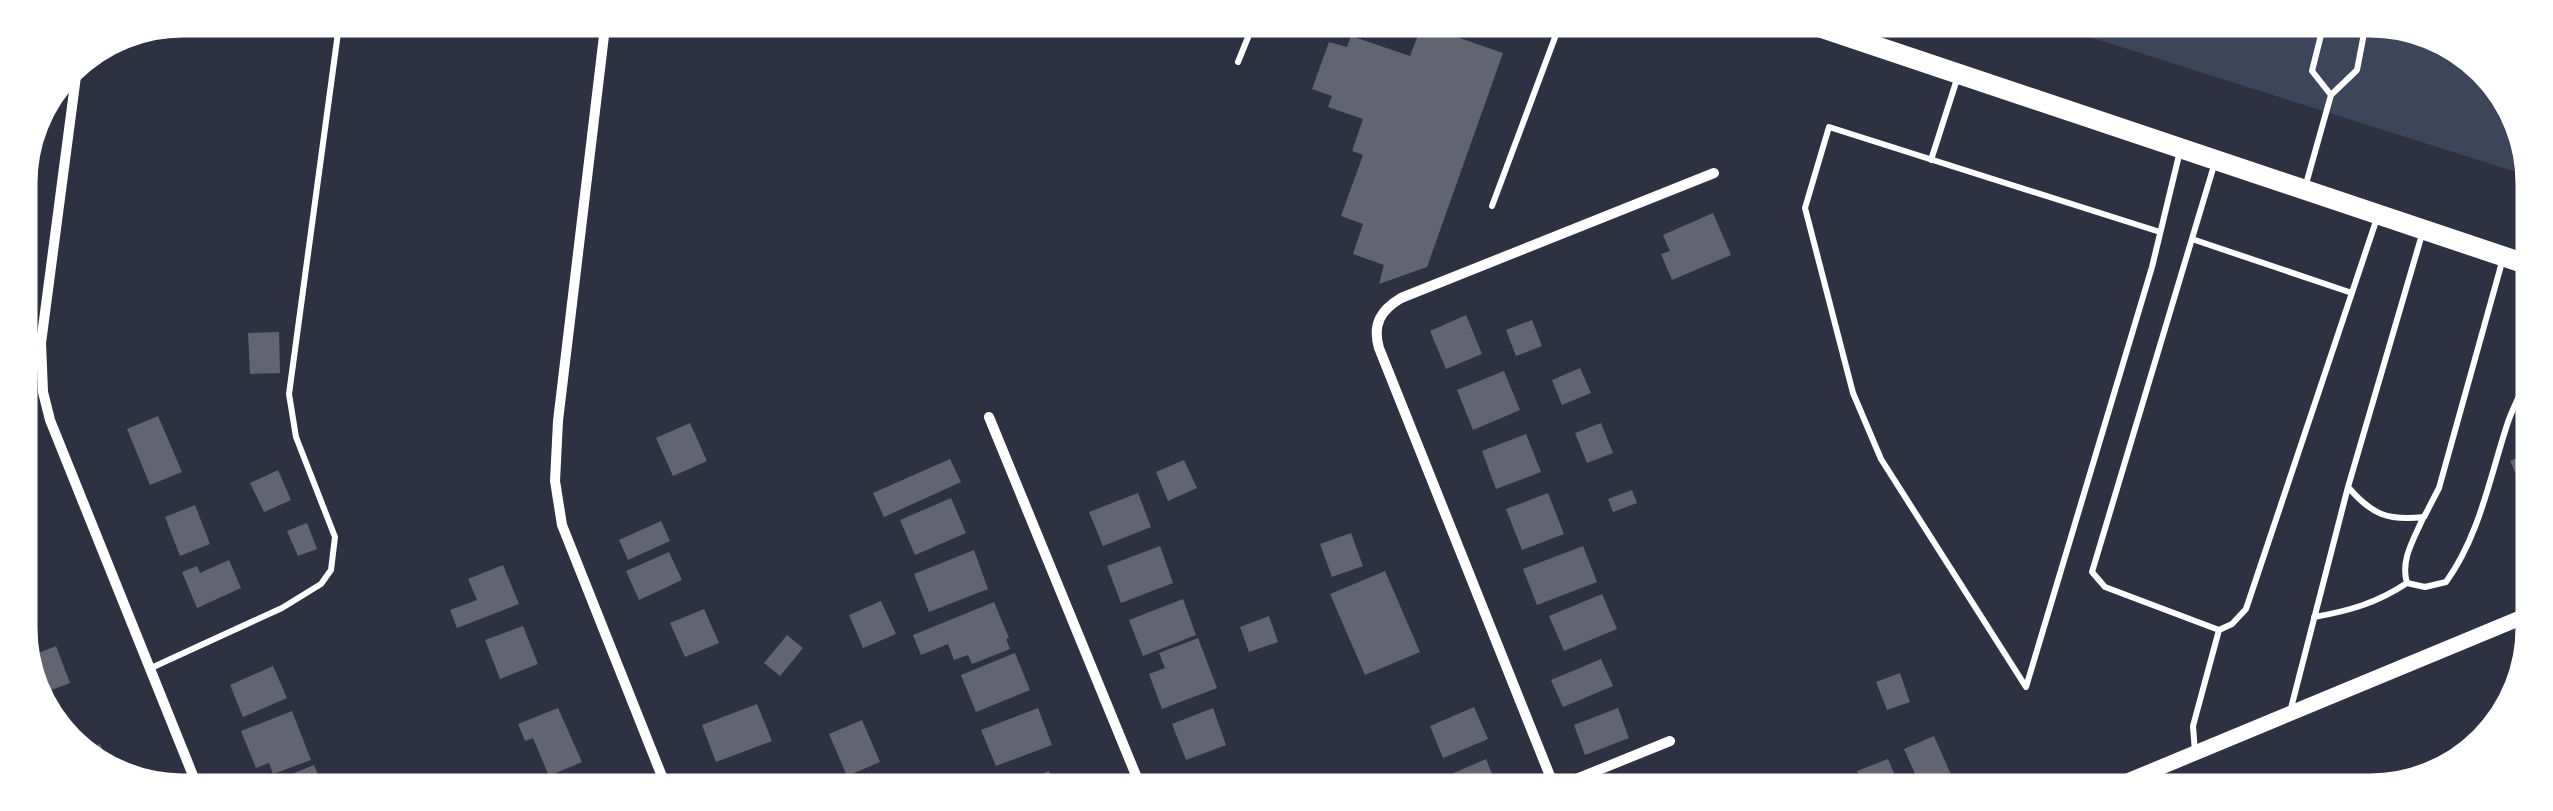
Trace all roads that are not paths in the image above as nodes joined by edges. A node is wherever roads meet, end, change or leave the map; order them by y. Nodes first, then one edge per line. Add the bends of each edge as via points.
1 (338, 35) edge
2 (604, 35) edge
3 (1249, 35) edge
4 (1556, 35) edge
5 (1841, 35) edge
6 (2321, 35) edge
7 (2364, 35) edge
8 (1238, 62) dead end
9 (1958, 76) junction
10 (75, 83) edge
11 (2331, 95) junction
12 (2180, 150) junction
13 (1930, 160) junction
14 (2215, 161) junction
15 (1714, 174) dead end
16 (2304, 190) junction
17 (1492, 206) dead end
18 (2378, 215) junction
19 (2423, 230) junction
20 (2160, 232) junction
21 (2192, 239) junction
22 (2503, 256) junction
23 (2518, 261) edge
24 (2352, 293) junction
25 (2518, 399) edge
26 (988, 417) dead end
27 (2348, 488) junction
28 (2424, 517) junction
29 (2407, 583) junction
30 (2314, 617) junction
31 (2518, 619) edge
32 (2218, 630) junction
33 (150, 669) junction
34 (2290, 713) junction
35 (1670, 741) dead end
36 (2195, 753) junction
37 (193, 776) edge
38 (662, 776) edge
39 (1136, 776) edge
40 (1549, 776) edge
41 (1588, 776) edge
42 (2140, 776) edge

1 - 33 lane via 289,394 296,437 335,537 331,570 282,608
2 - 38 street via 558,421 557,507
3 - 8 lane
4 - 17 lane
5 - 9 main road
6 - 11 lane via 2312,72
7 - 11 lane via 2358,70
9 - 12 main road
9 - 13 lane
10 - 33 street via 41,343 43,392
11 - 16 lane
12 - 14 main road
12 - 20 lane
13 - 20 lane
13 - 20 lane via 1829,128 1804,208 1853,393 1880,460 2026,687
14 - 16 main road
14 - 21 lane
15 - 40 street via 1401,298 1380,316 1379,348
16 - 18 main road
18 - 19 main road
18 - 24 lane
19 - 22 main road
19 - 27 lane
21 - 24 lane
21 - 32 lane via 2092,572 2105,587
22 - 23 main road
22 - 28 lane via 2439,488
24 - 32 lane via 2246,610
25 - 29 lane via 2460,562 2446,582
26 - 39 street
27 - 28 lane via 2393,520
27 - 30 lane
28 - 29 lane via 2405,559
29 - 30 lane via 2383,599
30 - 34 lane
31 - 34 street
32 - 36 lane via 2193,726
33 - 37 street
34 - 36 street
35 - 41 street
36 - 42 street

